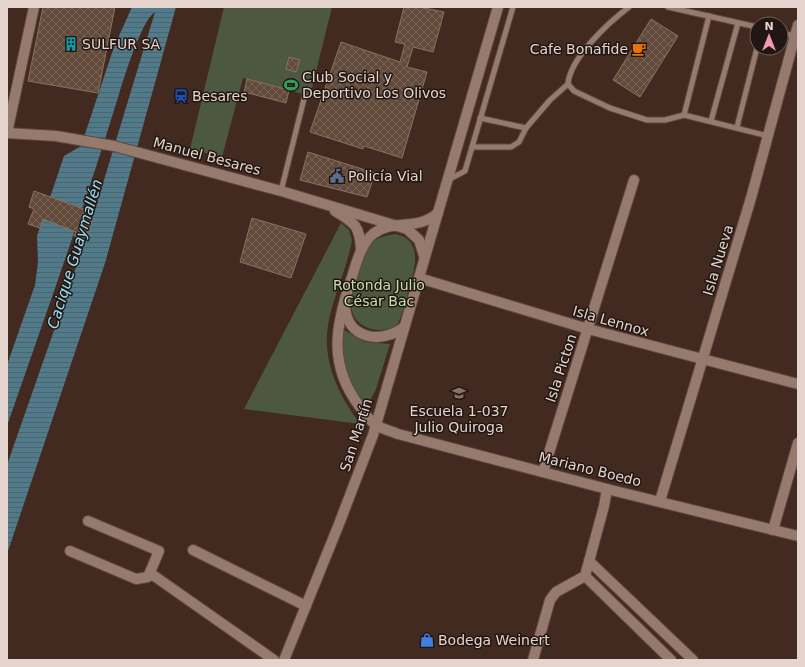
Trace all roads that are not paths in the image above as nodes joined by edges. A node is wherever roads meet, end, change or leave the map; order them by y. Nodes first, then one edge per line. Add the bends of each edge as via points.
1 (34, 7) edge
2 (498, 7) edge
3 (514, 7) edge
4 (629, 7) edge
5 (668, 7) edge
6 (709, 16) junction
7 (738, 23) junction
8 (749, 25) edge
9 (798, 25) edge
10 (789, 35) edge
11 (795, 36) junction
12 (755, 56) edge
13 (568, 84) junction
14 (306, 95) dead end
15 (684, 115) junction
16 (480, 118) junction
17 (711, 121) junction
18 (737, 127) junction
19 (526, 128) junction
20 (7, 133) edge
21 (768, 136) junction
22 (472, 147) junction
23 (448, 180) junction
24 (634, 180) dead end
25 (281, 190) junction
26 (322, 203) junction
27 (438, 213) junction
28 (397, 225) junction
29 (361, 251) junction
30 (424, 258) junction
31 (419, 278) junction
32 (346, 296) junction
33 (404, 327) junction
34 (588, 329) junction
35 (702, 360) junction
36 (798, 384) edge
37 (376, 425) junction
38 (798, 443) edge
39 (543, 472) junction
40 (607, 489) junction
41 (660, 501) junction
42 (88, 521) dead end
43 (773, 530) junction
44 (798, 536) edge
45 (193, 550) dead end
46 (70, 551) dead end
47 (589, 561) junction
48 (150, 573) junction
49 (585, 576) junction
50 (306, 606) junction
51 (274, 660) edge
52 (284, 660) edge
53 (533, 660) edge
54 (671, 660) edge
55 (693, 660) edge

1 - 20 street
2 - 23 street, San Martín
3 - 16 lane
4 - 13 lane via 604,29 582,54 569,74
5 - 6 lane
6 - 7 lane
6 - 15 lane
7 - 8 lane
7 - 17 lane
9 - 11 street, Isla Nueva
10 - 11 lane
11 - 21 street, Isla Nueva
12 - 18 lane
13 - 15 lane via 574,91 610,108 647,120 665,120
13 - 19 lane
14 - 25 lane
15 - 17 lane
16 - 19 lane
16 - 22 lane
17 - 18 lane
18 - 21 lane
19 - 22 lane via 519,142 511,148
20 - 25 street, Manuel Besares via 84,139
21 - 35 street, Isla Nueva
22 - 23 lane via 465,171
23 - 27 street, San Martín
24 - 34 street, Isla Picton
25 - 26 street, Manuel Besares
26 - 28 street, Manuel Besares
26 - 29 street via 355,224 360,232
27 - 28 street via 424,223
27 - 30 street, San Martín
28 - 29 street via 373,234
28 - 30 street via 417,237 422,245
29 - 32 street
30 - 31 street, San Martín
31 - 33 street, San Martín
31 - 34 street, Isla Lennox
32 - 33 street via 345,310 348,318 363,334 384,337
32 - 37 street via 337,334 340,368 355,400
33 - 37 street, San Martín
34 - 35 street, Isla Lennox
34 - 39 street, Isla Picton
35 - 36 street, Isla Lennox
35 - 41 street, Isla Nueva
37 - 39 street, Mariano Boedo via 398,434
37 - 50 street, San Martín
38 - 43 street
39 - 40 street, Mariano Boedo
40 - 41 street, Mariano Boedo
40 - 47 street
41 - 43 street, Mariano Boedo
42 - 48 street via 159,551
43 - 44 street, Mariano Boedo
45 - 50 street
46 - 48 street via 136,579 148,577
47 - 49 street
47 - 55 street
48 - 51 street
49 - 53 street via 556,592 550,600
49 - 54 street
50 - 52 street, San Martín

